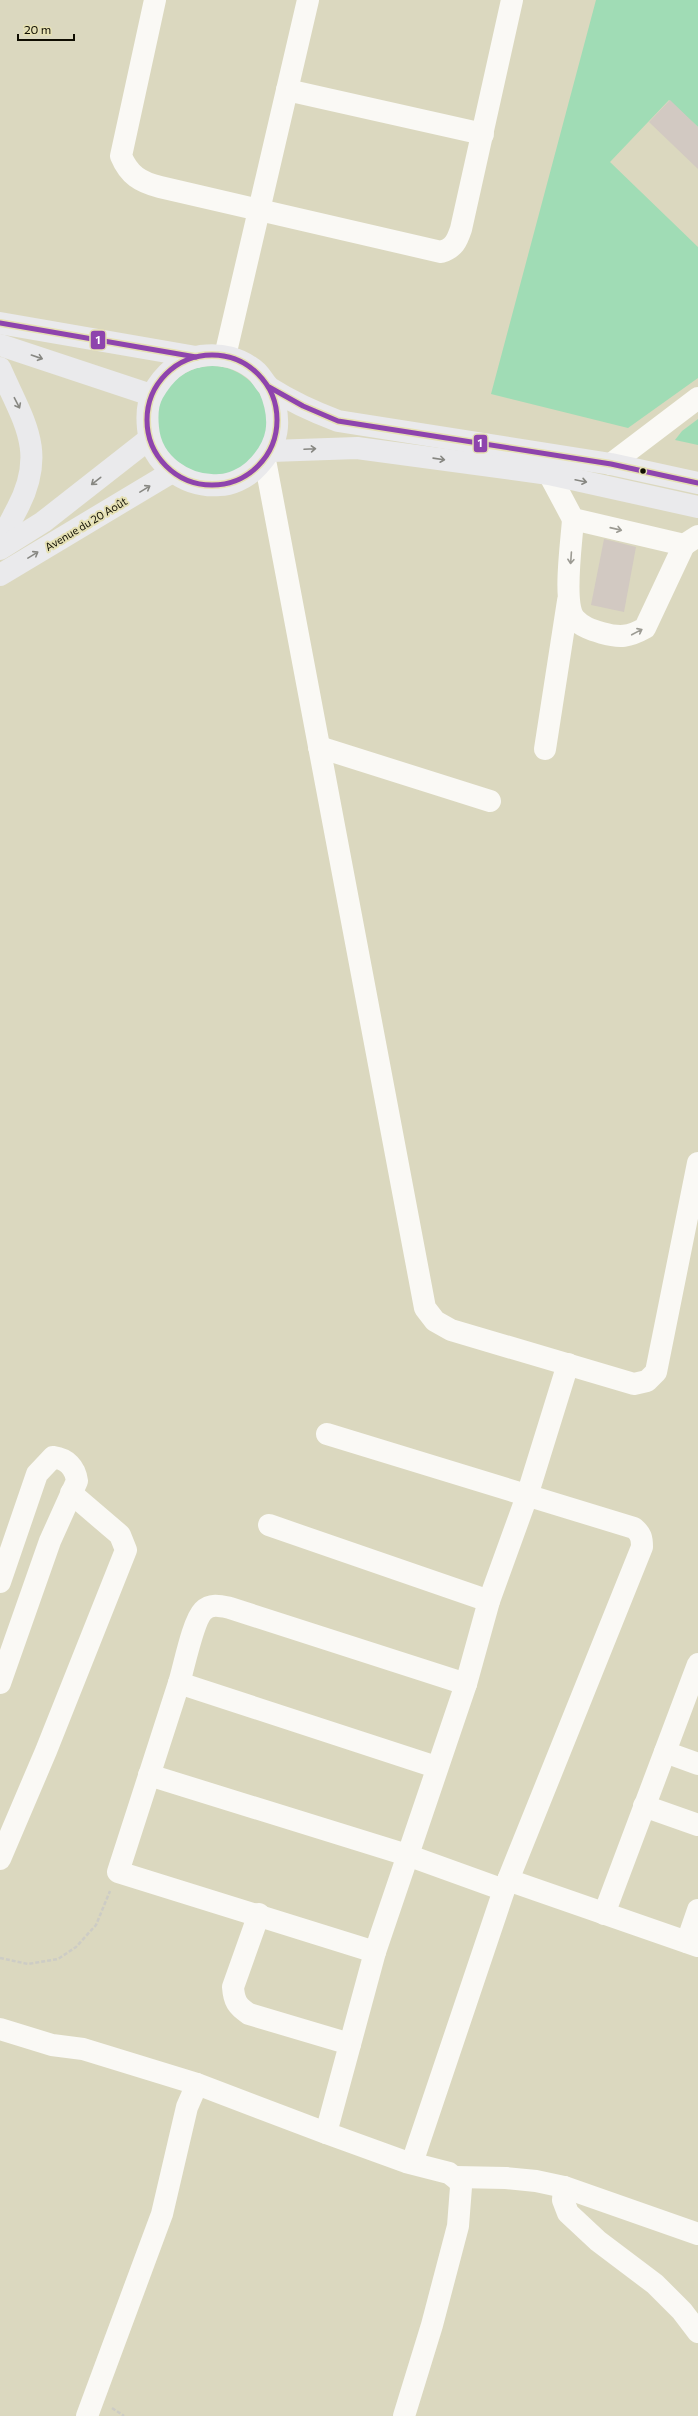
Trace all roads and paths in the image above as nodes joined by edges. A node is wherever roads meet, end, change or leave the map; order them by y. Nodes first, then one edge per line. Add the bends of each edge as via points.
1 (155, 0) edge
2 (308, 0) edge
3 (512, 0) edge
4 (287, 90) junction
5 (483, 134) junction
6 (260, 209) junction
7 (0, 323) edge
8 (0, 344) edge
9 (196, 356) junction
10 (225, 356) junction
11 (0, 368) edge
12 (269, 387) junction
13 (151, 396) junction
14 (698, 398) edge
15 (149, 439) junction
16 (268, 455) junction
17 (611, 464) junction
18 (172, 472) junction
19 (548, 474) junction
20 (698, 483) edge
21 (698, 507) edge
22 (574, 519) junction
23 (0, 538) edge
24 (691, 540) edge
25 (0, 549) edge
26 (0, 575) edge
27 (568, 601) junction
28 (319, 747) junction
29 (545, 749) dead end
30 (490, 801) dead end
31 (698, 1163) edge
32 (568, 1364) junction
33 (327, 1434) dead end
34 (71, 1493) junction
35 (527, 1496) junction
36 (269, 1525) dead end
37 (0, 1582) edge
38 (489, 1601) junction
39 (698, 1664) edge
40 (0, 1683) edge
41 (179, 1683) junction
42 (466, 1684) junction
43 (693, 1690) edge
44 (665, 1752) junction
45 (698, 1764) edge
46 (436, 1767) junction
47 (149, 1775) junction
48 (644, 1806) junction
49 (698, 1825) edge
50 (407, 1855) junction
51 (0, 1859) edge
52 (118, 1872) junction
53 (506, 1885) junction
54 (698, 1910) edge
55 (259, 1914) junction
56 (604, 1914) junction
57 (692, 1944) edge
58 (375, 1952) junction
59 (0, 1958) edge
60 (0, 2029) edge
61 (350, 2044) junction
62 (197, 2084) junction
63 (326, 2134) junction
64 (412, 2163) junction
65 (456, 2177) junction
66 (564, 2187) junction
67 (698, 2234) edge
68 (698, 2332) edge
69 (87, 2416) edge
70 (404, 2416) edge

1 - 6 street via 121,156 127,170 153,186
2 - 4 street
3 - 5 street
4 - 5 street
4 - 6 street
5 - 6 street via 461,228 456,243 449,250 441,252
6 - 10 street
7 - 9 main road
8 -> 13 main road
9 - 10 main road
9 - 13 main road via 177,364 162,378
10 - 12 main road via 242,362 257,373
11 -> 23 main road via 24,418 32,449 31,472 26,492
12 - 16 main road via 278,419 276,435
12 - 17 main road via 307,410 338,421
13 - 15 main road via 147,417
14 - 17 street
15 - 18 main road via 162,463
15 -> 25 main road via 43,522
16 - 18 main road via 245,477 221,485 195,484
16 -> 19 main road via 357,448
16 - 28 street
17 - 20 main road
26 -> 18 main road, Avenue du 20 Août
19 -> 21 main road
19 - 22 street
22 -> 24 street
22 -> 27 street
27 -> 24 street via 574,619 587,628 618,637 632,635 645,628
27 - 29 street
28 - 30 street
28 - 32 street via 425,1308 436,1321 451,1330
31 - 32 street via 656,1372 647,1381 634,1384
32 - 35 street
33 - 35 street
34 - 37 street via 77,1481 75,1472 65,1460 53,1457 37,1474
34 - 40 street via 50,1542
34 - 51 street via 120,1535 126,1550
35 - 38 street
35 - 53 street via 634,1528 639,1532 642,1547
36 - 38 street
38 - 42 street
39 - 43 street
41 - 42 street via 195,1628 203,1611 213,1605 230,1608
41 - 46 street
41 - 47 street
42 - 46 street
43 - 44 street
44 - 45 street
44 - 48 street
46 - 50 street
47 - 50 street
47 - 52 street
48 - 49 street
48 - 56 street
50 - 53 street
50 - 58 street
52 - 55 street
52 - 59 path via 96,1925 76,1948 58,1959 28,1964
53 - 56 street
53 - 64 street
54 - 57 street
55 - 58 street
55 - 61 street via 233,1987 238,2007 249,2014
56 - 57 street
58 - 61 street
60 - 62 street via 52,2045 83,2050
61 - 63 street
62 - 63 street
62 - 69 street via 187,2107 162,2214
63 - 64 street
64 - 65 street
65 - 66 street via 506,2178
65 - 70 street via 461,2187 458,2226 432,2325
66 - 67 street
66 - 68 street via 563,2200 568,2214 598,2241 655,2284 682,2311

